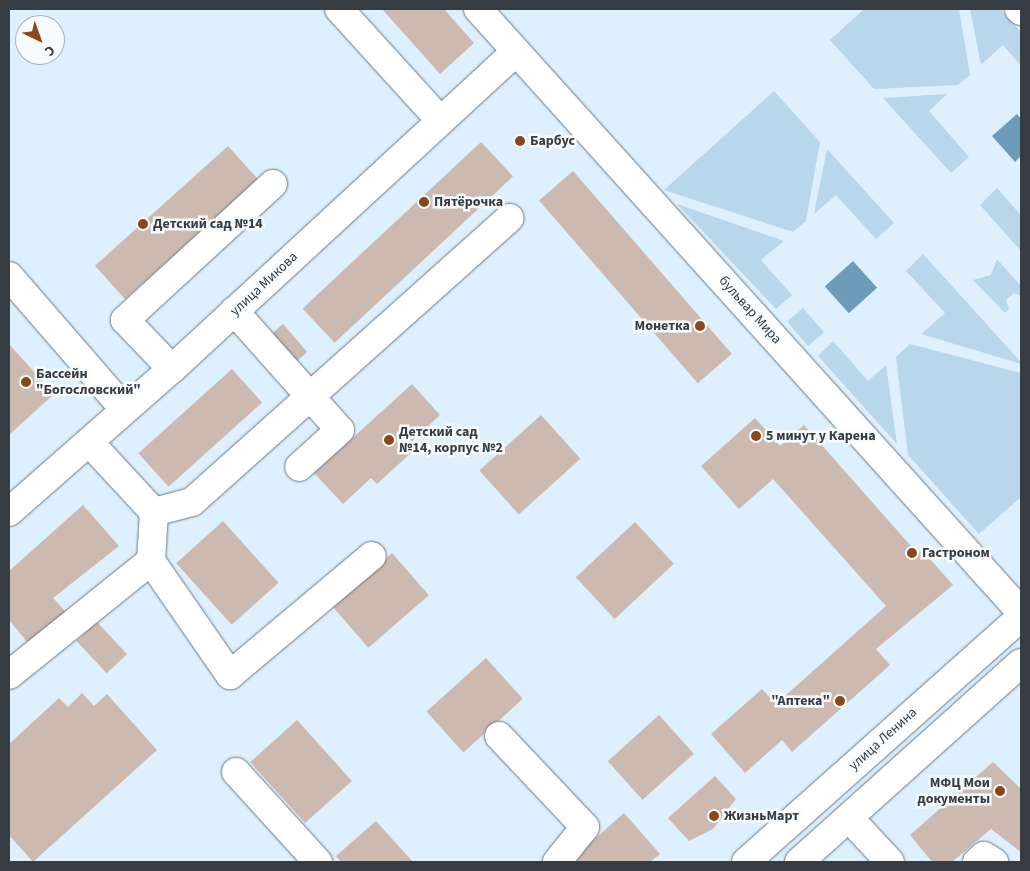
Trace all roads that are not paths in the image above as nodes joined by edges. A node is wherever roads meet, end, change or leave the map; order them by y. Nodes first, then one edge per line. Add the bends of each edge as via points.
1 (339, 9) edge
2 (478, 9) edge
3 (516, 52) junction
4 (440, 120) junction
5 (273, 184) dead end
6 (510, 218) dead end
7 (9, 276) edge
8 (234, 311) junction
9 (172, 369) junction
10 (308, 397) junction
11 (125, 410) junction
12 (90, 443) junction
13 (299, 467) dead end
14 (9, 512) edge
15 (154, 512) junction
16 (372, 556) dead end
17 (151, 560) junction
18 (1021, 612) edge
19 (1021, 617) edge
20 (982, 652) junction
21 (1013, 671) edge
22 (9, 675) edge
23 (500, 736) dead end
24 (236, 772) dead end
25 (848, 818) junction
26 (318, 862) edge
27 (557, 862) edge
28 (746, 862) edge
29 (799, 862) edge
30 (890, 862) edge
31 (977, 862) edge
32 (994, 862) edge

1 - 4 street
2 - 3 street, бульвар Мира
3 - 4 street, улица Микова
3 - 18 street, бульвар Мира
4 - 8 street, улица Микова
5 - 9 street via 125,320
6 - 10 street
7 - 11 street
8 - 9 street, улица Микова
8 - 10 street
9 - 11 street, улица Микова
10 - 13 street via 340,430
10 - 15 street via 192,502
11 - 12 street, улица Микова
12 - 14 street, улица Микова
12 - 15 street
15 - 17 street
16 - 17 street via 230,675
17 - 22 street
19 - 20 street, улица Ленина
20 - 21 street
20 - 28 street, улица Ленина
21 - 25 street
23 - 27 street via 585,827
24 - 26 street
25 - 29 street
25 - 30 street
31 - 32 street via 984,856

